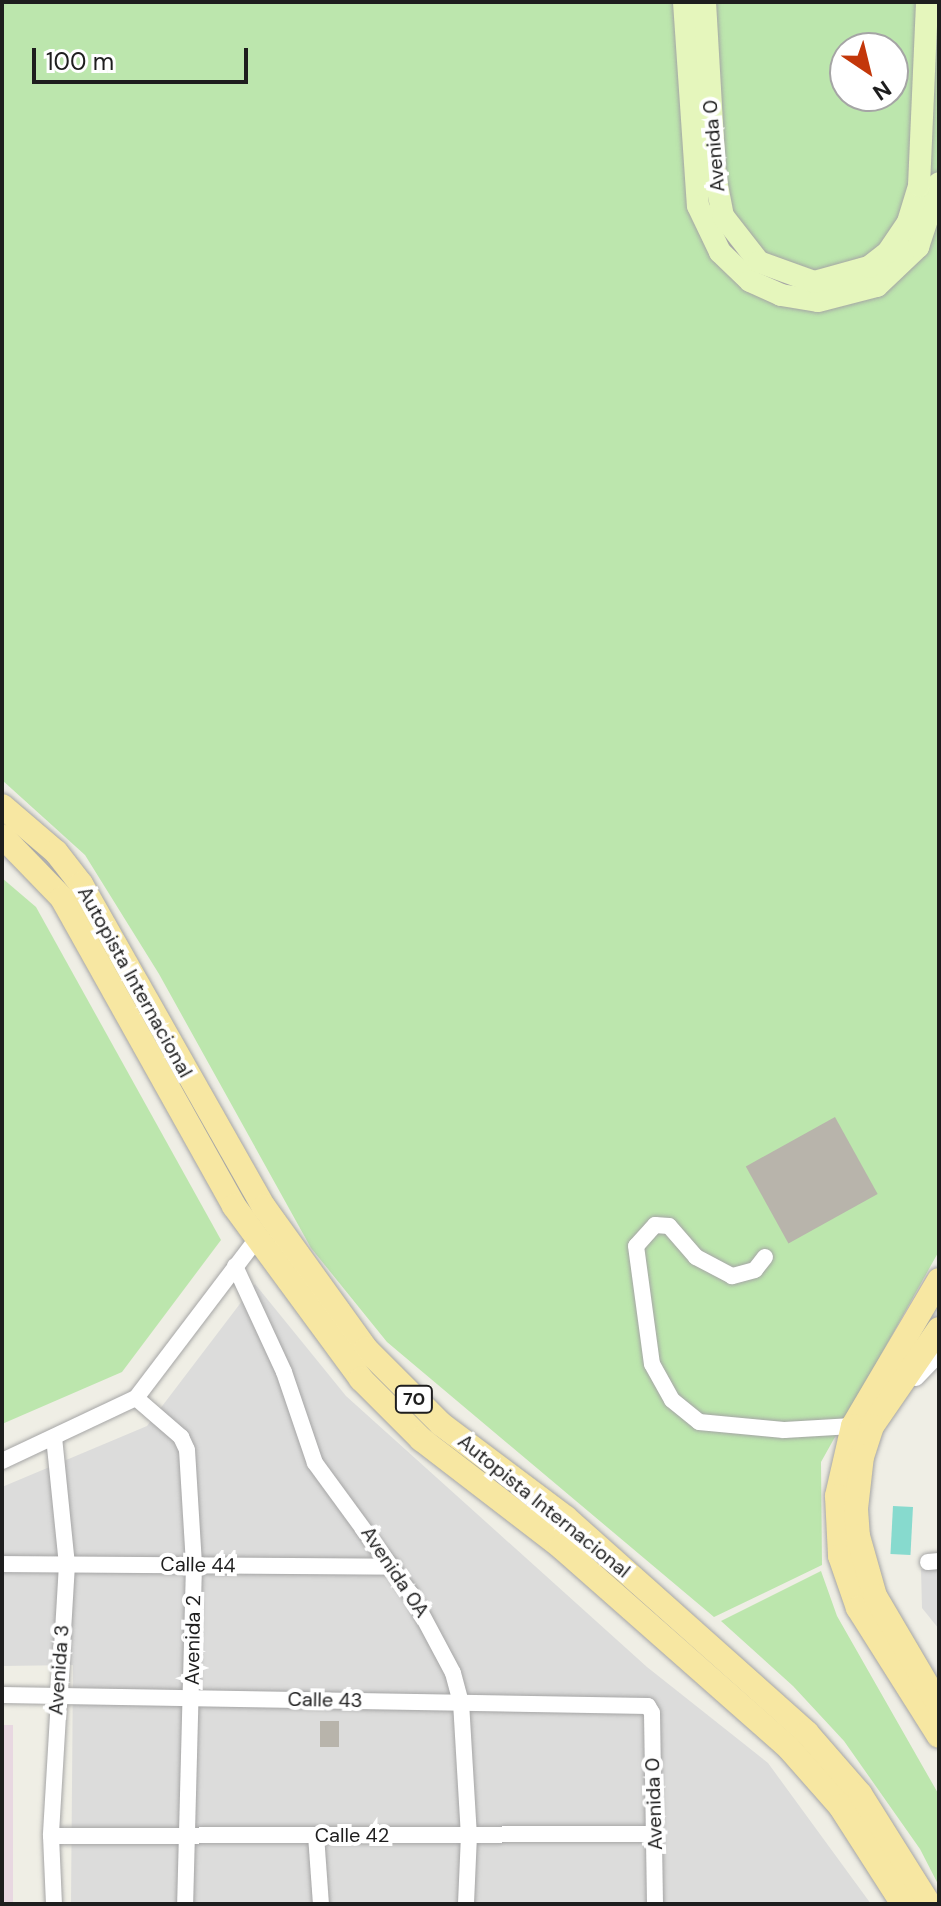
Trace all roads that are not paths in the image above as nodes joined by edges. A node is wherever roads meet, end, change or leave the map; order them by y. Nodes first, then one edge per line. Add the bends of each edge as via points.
1 (684, 2) edge
2 (705, 2) edge
3 (927, 2) edge
4 (939, 183) edge
5 (2, 806) edge
6 (2, 836) edge
7 (256, 1240) junction
8 (765, 1257) dead end
9 (235, 1266) junction
10 (939, 1280) edge
11 (939, 1329) edge
12 (939, 1354) edge
13 (136, 1398) junction
14 (863, 1426) junction
15 (54, 1437) junction
16 (2, 1461) edge
17 (2, 1564) edge
18 (67, 1564) junction
19 (194, 1565) junction
20 (393, 1567) junction
21 (2, 1695) edge
22 (56, 1696) junction
23 (192, 1698) junction
24 (461, 1702) junction
25 (939, 1705) edge
26 (648, 1706) joint
27 (939, 1736) edge
28 (653, 1834) junction
29 (316, 1835) junction
30 (469, 1835) junction
31 (51, 1836) junction
32 (188, 1836) junction
33 (54, 1904) edge
34 (185, 1904) edge
35 (321, 1904) edge
36 (466, 1904) edge
37 (655, 1904) edge
38 (903, 1904) edge
39 (929, 1904) edge

1 - 4 main road, Avenida 0 via 698,206 720,252 750,281 805,300 843,299 877,286 918,247
2 - 3 main road, Avenida 0 via 715,175 723,216 759,262 814,282 869,267 888,252 908,222 920,171
5 - 39 main road, Autopista Internacional / 70 via 56,852 81,884 264,1207 366,1349 441,1424 566,1518 807,1733 860,1794
6 - 7 main road, Autopista Internacional / 70 via 48,879 77,921 159,1076
7 - 9 street
7 - 38 main road, Autopista Internacional / 70 via 323,1333 400,1421 561,1547 800,1759 870,1849
8 - 14 street via 755,1270 732,1276 696,1257 669,1226 655,1225 636,1246 652,1364 672,1400 699,1422 784,1430
9 - 13 street
9 - 20 street, Avenida 0A via 284,1372 315,1463
10 - 14 main road
11 - 14 main road
12 - 14 street
13 - 15 street
13 - 19 street, Avenida 2 via 181,1437 187,1450
14 - 25 main road via 856,1509 865,1566 889,1624
14 - 27 main road via 837,1496 840,1556 858,1608
15 - 16 street
15 - 18 street, Avenida 3
17 - 18 street, Calle 44
18 - 19 street, Calle 44
18 - 22 street, Avenida 3
19 - 20 street, Calle 44
19 - 23 street, Avenida 2
20 - 24 street, Avenida 0A via 439,1640
21 - 22 street, Calle 43
22 - 23 street, Calle 43
22 - 31 street, Avenida 3
23 - 24 street, Calle 43
23 - 32 street, Avenida 2
24 - 26 street, Calle 43
24 - 30 street, Avenida 0A
26 - 28 street, Avenida 0
28 - 30 street, Calle 42
28 - 37 street, Avenida 0
29 - 30 street, Calle 42
29 - 32 street, Calle 42
29 - 35 street
30 - 36 street, Avenida 0A
31 - 32 street, Calle 42
31 - 33 street, Avenida 3
32 - 34 street, Avenida 2

